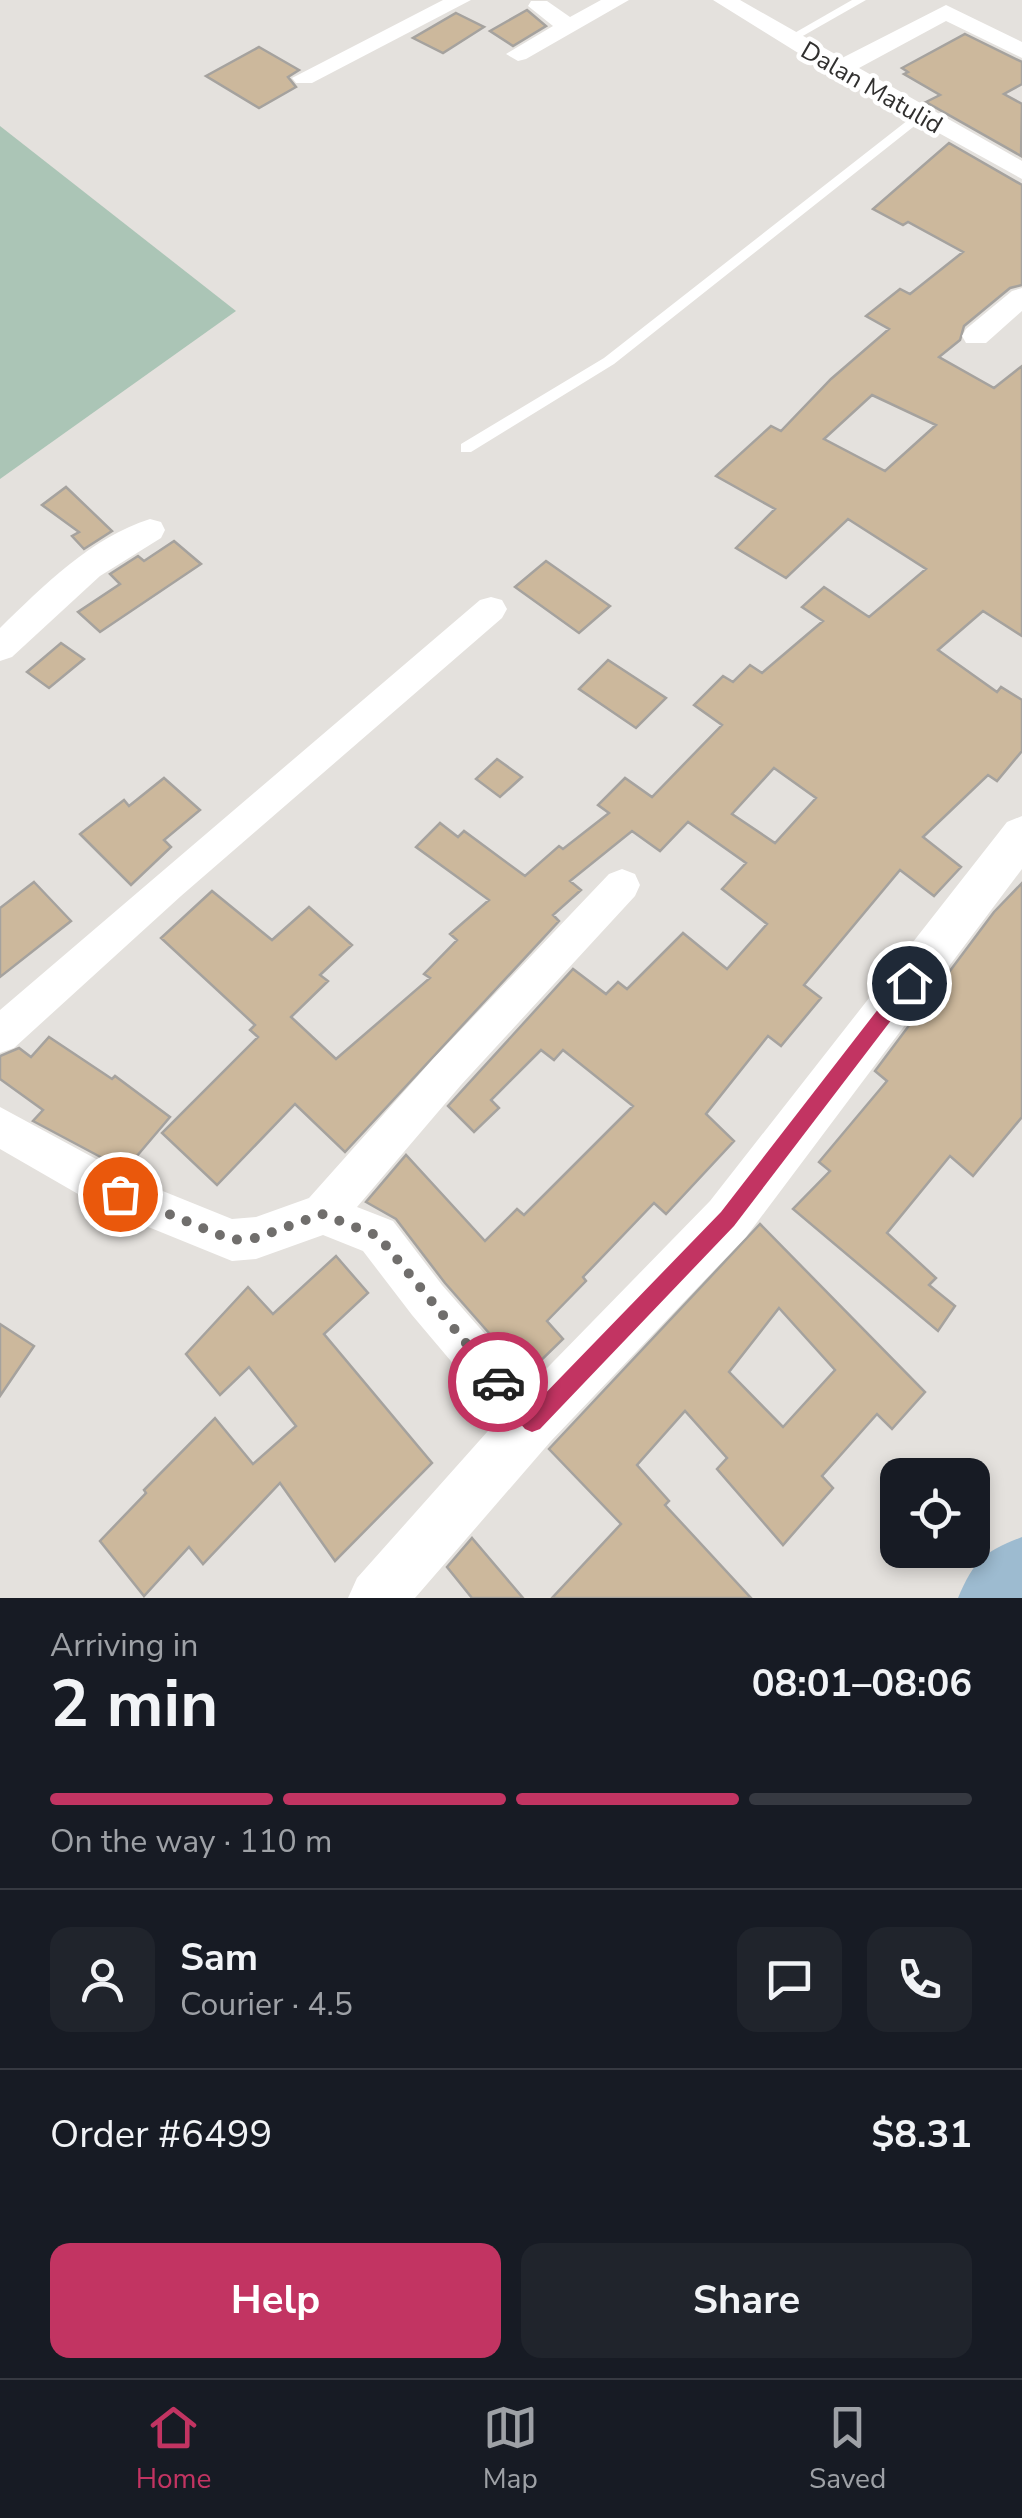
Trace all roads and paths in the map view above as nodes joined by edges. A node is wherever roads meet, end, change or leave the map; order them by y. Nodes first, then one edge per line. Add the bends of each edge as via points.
1 (460, 0) edge
2 (618, 0) edge
3 (724, 0) edge
4 (860, 0) edge
5 (538, 6) dead end
6 (568, 26) junction
7 (790, 39) junction
8 (1022, 51) edge
9 (518, 54) dead end
10 (840, 69) junction
11 (304, 78) dead end
12 (921, 116) junction
13 (1019, 167) edge
14 (1022, 297) edge
15 (976, 336) dead end
16 (466, 448) dead end
17 (150, 530) dead end
18 (492, 609) dead end
19 (0, 648) edge
20 (1022, 836) edge
21 (622, 884) dead end
22 (0, 1035) edge
23 (0, 1126) edge
24 (322, 1214) junction
25 (532, 1422) junction
26 (377, 1598) edge

1 - 11 street
2 - 6 street
3 - 7 street, Dalan Matulid
4 - 7 lane
5 - 6 street
6 - 9 street
7 - 10 street, Dalan Matulid
8 - 10 street via 946,12
10 - 12 street, Dalan Matulid
12 - 13 street, Dalan Matulid
12 - 16 lane via 608,361
14 - 15 street
17 - 19 street via 81,571
18 - 22 street
20 - 25 street via 728,1219
21 - 24 street
23 - 24 street via 120,1194 232,1240
24 - 25 street via 378,1236
25 - 26 street

